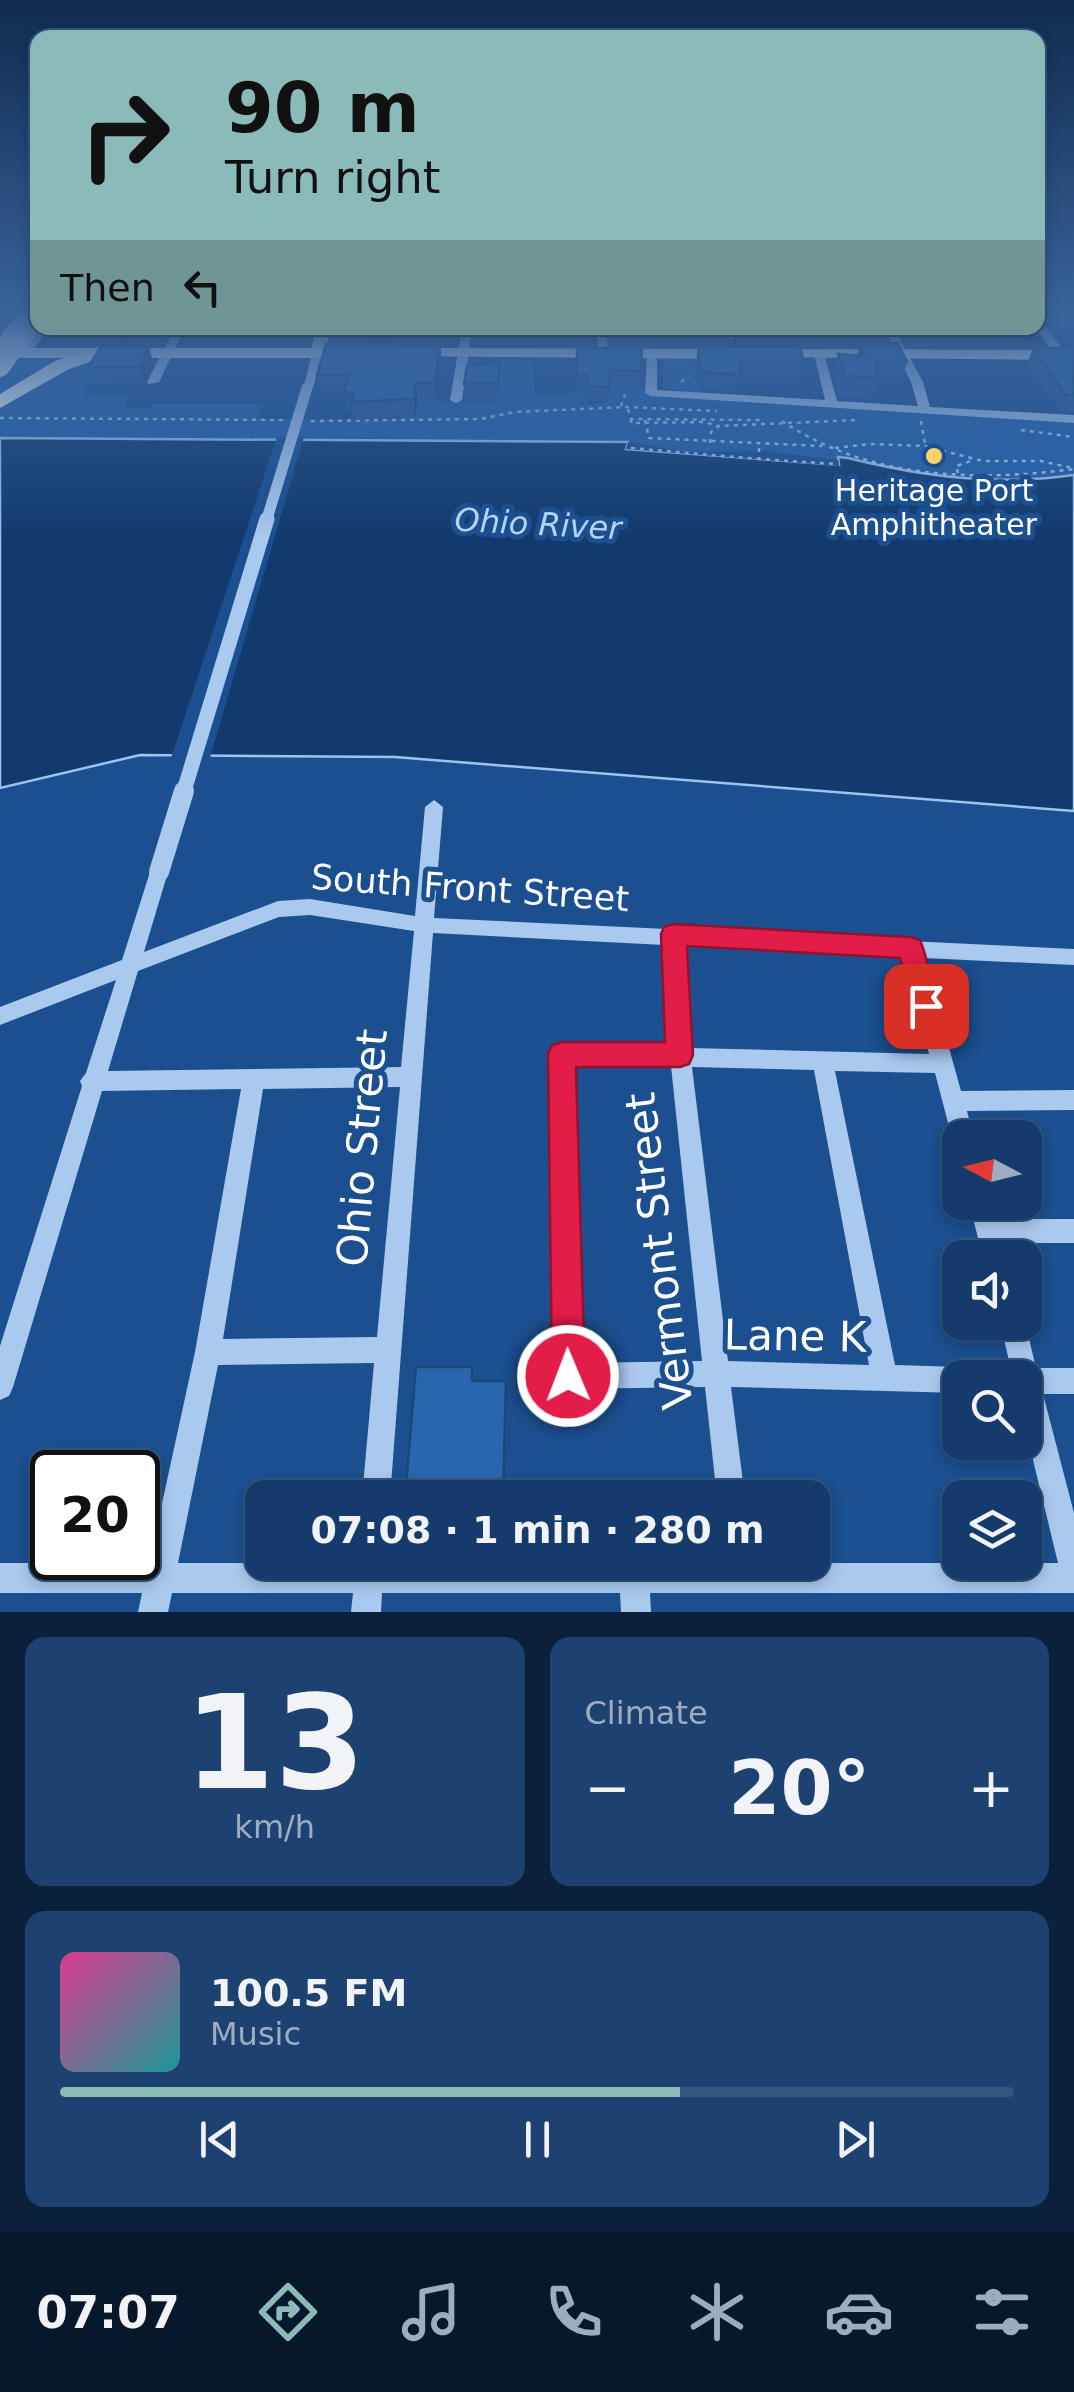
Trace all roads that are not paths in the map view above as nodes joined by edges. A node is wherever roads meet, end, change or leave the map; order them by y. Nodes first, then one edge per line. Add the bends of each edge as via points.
1 (28, 388) edge
2 (306, 388) edge
3 (457, 388) edge
4 (651, 388) edge
5 (828, 388) edge
6 (914, 388) edge
7 (456, 400) dead end
8 (832, 404) junction
9 (1, 407) edge
10 (923, 416) junction
11 (1074, 419) edge
12 (434, 806) dead end
13 (423, 925) junction
14 (673, 934) junction
15 (910, 948) junction
16 (1074, 957) edge
17 (130, 967) junction
18 (0, 1016) edge
19 (680, 1055) junction
20 (823, 1062) junction
21 (942, 1064) junction
22 (411, 1076) junction
23 (254, 1079) junction
24 (92, 1081) junction
25 (953, 1100) junction
26 (1074, 1100) edge
27 (958, 1120) edge
28 (985, 1220) edge
29 (1074, 1230) edge
30 (988, 1231) junction
31 (990, 1240) edge
32 (387, 1350) junction
33 (208, 1352) junction
34 (716, 1374) junction
35 (885, 1378) junction
36 (942, 1380) edge
37 (1042, 1381) edge
38 (1074, 1381) edge
39 (0, 1386) edge
40 (1042, 1444) edge
41 (377, 1480) edge
42 (729, 1480) edge
43 (1074, 1569) edge
44 (830, 1572) edge
45 (245, 1574) edge
46 (0, 1578) edge
47 (30, 1578) edge
48 (160, 1578) joint
49 (1074, 1578) edge
50 (160, 1580) edge
51 (369, 1580) edge
52 (634, 1580) edge
53 (154, 1612) edge
54 (366, 1612) edge
55 (636, 1612) edge

1 - 9 highway
2 - 17 street, bridge
3 - 7 street
4 - 8 street
5 - 8 street
6 - 10 street
8 - 10 street
10 - 11 street
12 - 13 street, Ohio Street
13 - 14 street, South Front Street
13 - 17 street, South Front Street via 310,907 278,909
13 - 22 street, Ohio Street
14 - 15 street, South Front Street
14 - 19 street, Vermont Street
15 - 16 street, South Front Street
15 - 21 street
17 - 18 street, South Front Street
17 - 24 street
19 - 20 street
19 - 34 street, Vermont Street
19 - 34 street, Lane K via 562,1054 568,1376
20 - 21 street
20 - 35 street
21 - 25 street
22 - 23 street
22 - 32 street, Ohio Street
23 - 24 street
23 - 33 street
24 - 39 street
25 - 26 street
25 - 27 street
28 - 30 street
29 - 30 street
30 - 31 street
32 - 33 street
32 - 41 street, Ohio Street
33 - 48 street
34 - 35 street, Lane K
34 - 42 street, Vermont Street
35 - 36 street, Lane K
37 - 38 street
40 - 43 street
44 - 49 street
45 - 48 street
46 - 47 street
50 - 53 street
51 - 54 street
52 - 55 street

